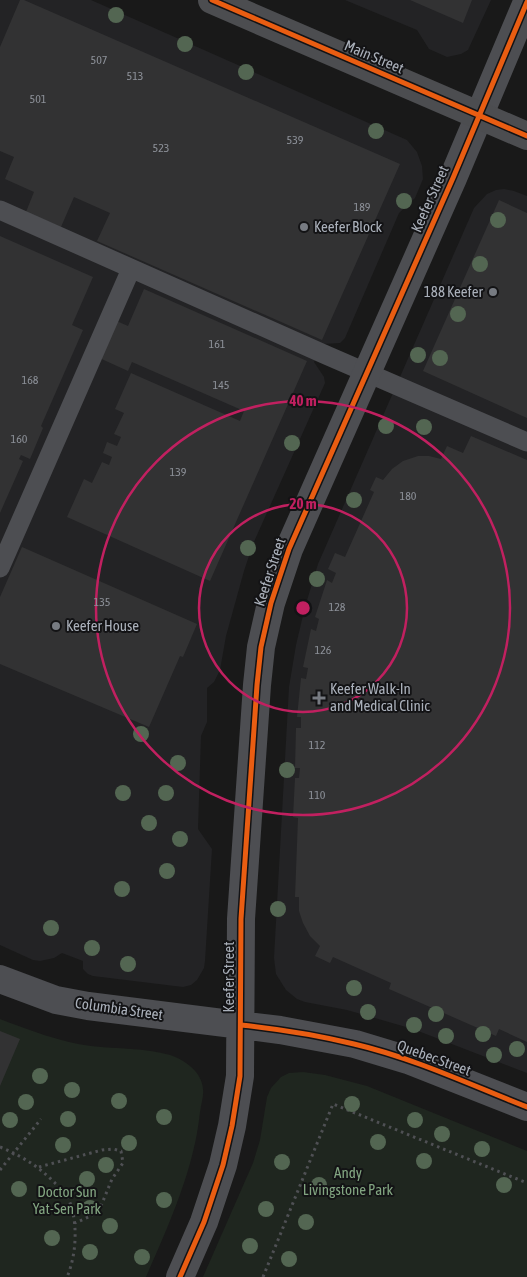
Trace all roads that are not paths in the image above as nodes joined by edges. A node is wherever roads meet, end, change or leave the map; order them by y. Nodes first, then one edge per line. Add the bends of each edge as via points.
1 (212, 0) edge
2 (527, 2) edge
3 (479, 116) junction
4 (527, 136) edge
5 (0, 210) edge
6 (130, 268) junction
7 (367, 372) junction
8 (527, 442) edge
9 (0, 568) edge
10 (0, 979) edge
11 (241, 1025) junction
12 (527, 1107) edge
13 (180, 1277) edge

1 - 3 main road, Main Street
2 - 3 street, Keefer Street
3 - 4 main road, Main Street
3 - 7 street, Keefer Street
5 - 6 lane
6 - 7 lane
6 - 9 lane
7 - 8 lane
7 - 11 street, Keefer Street via 289,549 261,647 241,919
10 - 11 street, Columbia Street via 56,1000
11 - 12 street, Quebec Street via 355,1044 408,1060
11 - 13 street, Keefer Street via 240,1076 232,1126 204,1222

